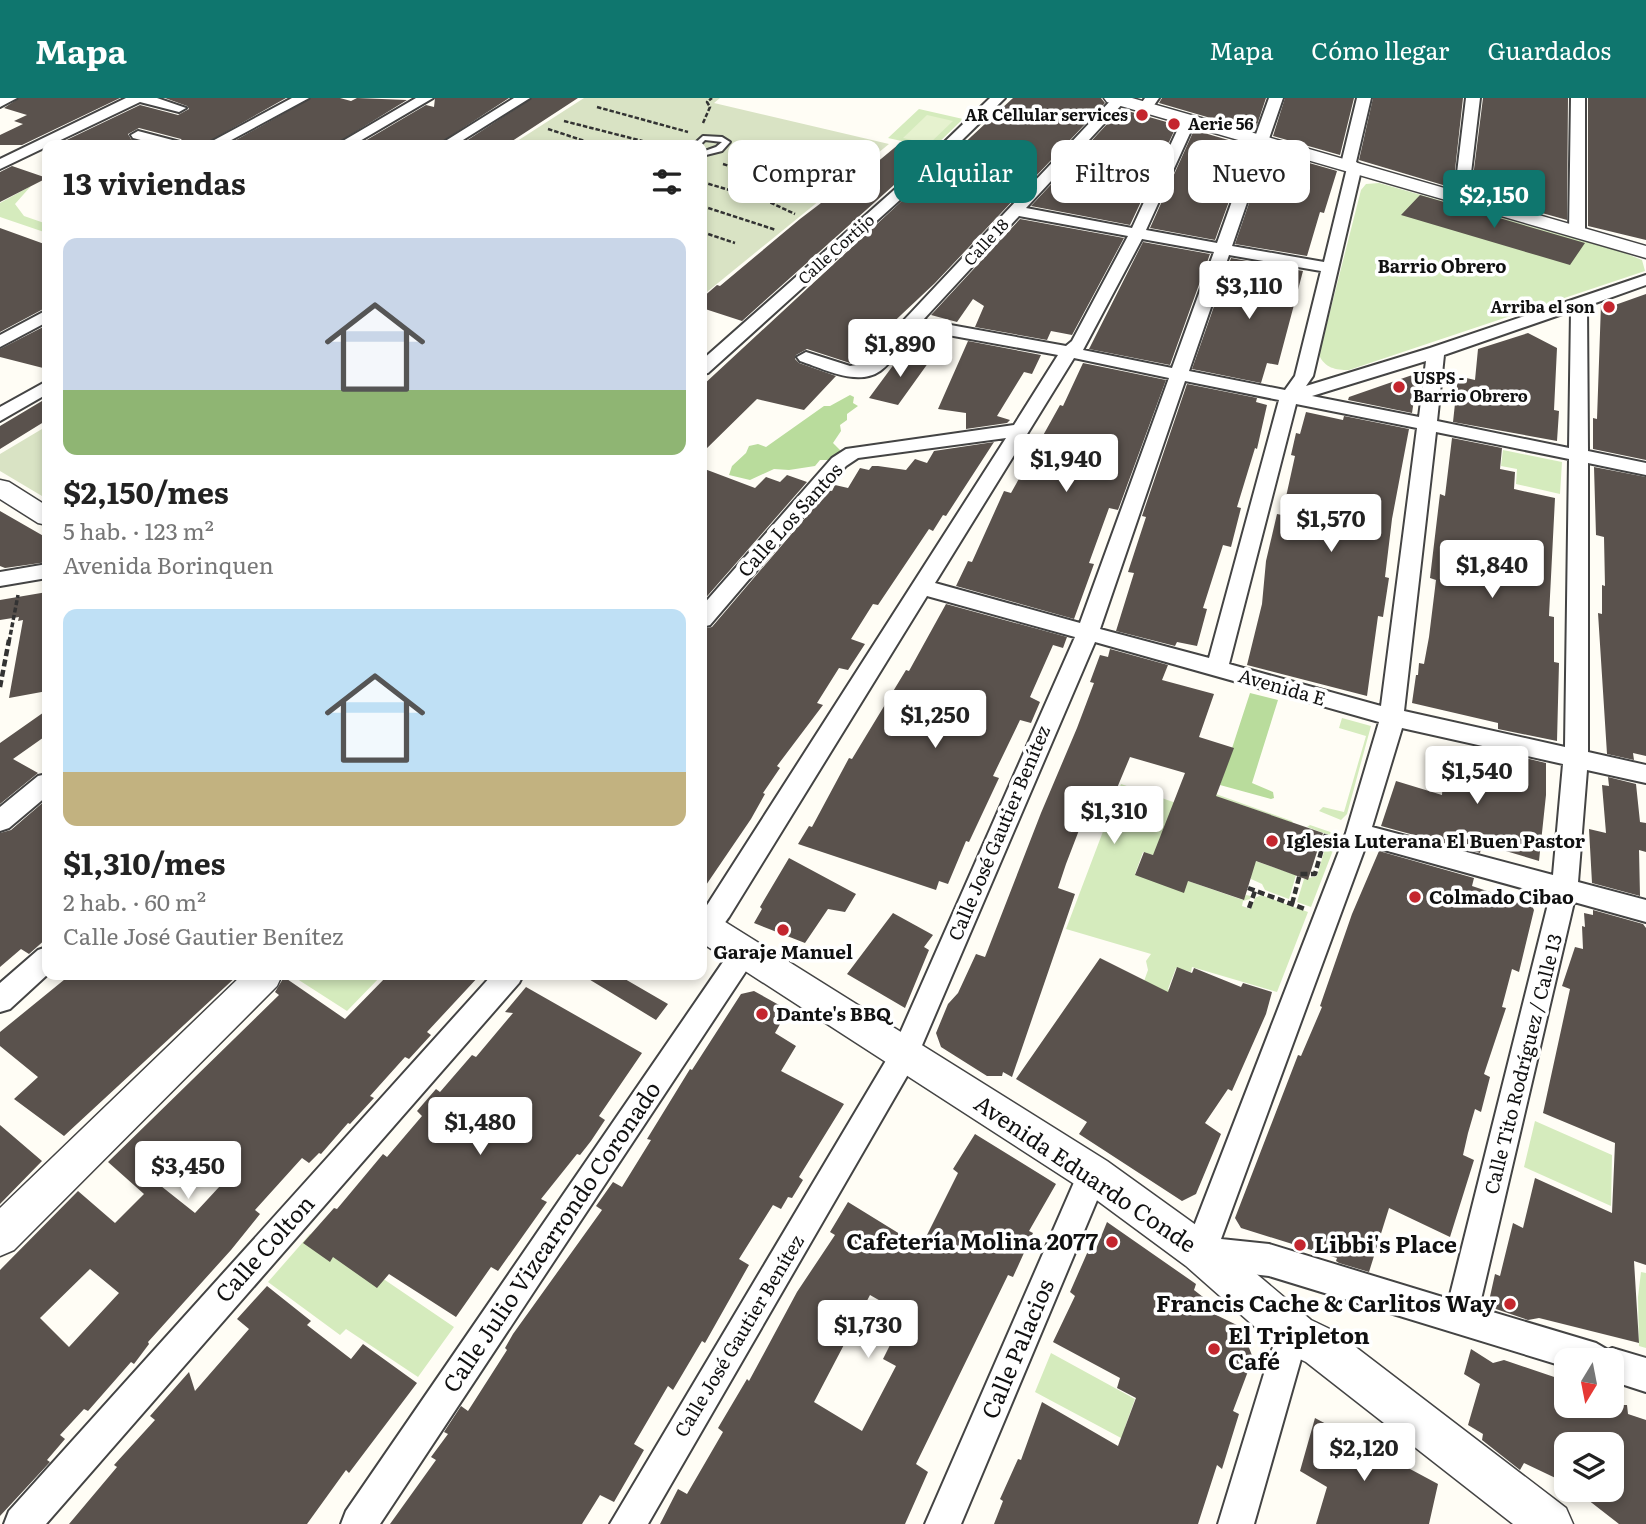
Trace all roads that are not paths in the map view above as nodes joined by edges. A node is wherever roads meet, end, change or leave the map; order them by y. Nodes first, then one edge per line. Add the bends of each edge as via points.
1 (10, 98) edge
2 (137, 98) edge
3 (142, 98) edge
4 (302, 98) edge
5 (426, 98) edge
6 (523, 98) edge
7 (998, 98) edge
8 (1276, 98) edge
9 (1364, 98) edge
10 (1473, 98) edge
11 (1578, 98) edge
12 (1116, 99) edge
13 (0, 103) edge
14 (1148, 103) edge
15 (179, 108) dead end
16 (1189, 120) junction
17 (138, 135) dead end
18 (51, 140) edge
19 (156, 140) edge
20 (222, 140) edge
21 (352, 140) edge
22 (454, 140) edge
23 (707, 140) edge
24 (1255, 140) edge
25 (1263, 140) edge
26 (42, 144) edge
27 (707, 153) edge
28 (1310, 154) edge
29 (0, 165) edge
30 (1351, 165) junction
31 (1461, 198) junction
32 (1240, 203) edge
33 (1015, 211) junction
34 (1577, 232) junction
35 (1137, 233) junction
36 (1224, 249) junction
37 (1646, 252) edge
38 (1329, 268) junction
39 (1646, 281) edge
40 (1579, 304) junction
41 (42, 318) edge
42 (911, 323) junction
43 (0, 342) edge
44 (1069, 352) junction
45 (1436, 352) junction
46 (806, 357) dead end
47 (707, 365) edge
48 (1179, 374) junction
49 (42, 389) edge
50 (1289, 397) junction
51 (0, 415) edge
52 (1428, 426) junction
53 (1020, 430) junction
54 (1578, 455) junction
55 (1646, 470) edge
56 (0, 488) edge
57 (42, 514) edge
58 (42, 571) edge
59 (10, 581) edge
60 (922, 587) junction
61 (707, 614) edge
62 (1087, 635) junction
63 (1217, 669) junction
64 (1392, 717) junction
65 (1576, 758) junction
66 (1646, 774) edge
67 (42, 787) edge
68 (0, 821) edge
69 (1358, 833) junction
70 (1564, 888) junction
71 (1646, 911) edge
72 (707, 923) edge
73 (707, 928) edge
74 (745, 951) junction
75 (42, 962) edge
76 (260, 980) edge
77 (505, 980) edge
78 (0, 1000) edge
79 (904, 1055) junction
80 (1093, 1174) junction
81 (0, 1236) edge
82 (1200, 1252) junction
83 (1460, 1318) junction
84 (1296, 1335) junction
85 (1557, 1348) edge
86 (1624, 1369) edge
87 (1646, 1375) edge
88 (22, 1524) edge
89 (359, 1524) edge
90 (628, 1524) edge
91 (943, 1524) edge
92 (1236, 1524) edge
93 (1550, 1524) edge

1 - 13 street
2 - 18 street
3 - 15 street
4 - 20 street
5 - 21 street
6 - 22 street
7 - 47 street, Calle Cortijo
8 - 25 street, Calle José Gautier Benítez
9 - 30 street
10 - 31 street
11 - 34 street
12 - 14 street
12 - 33 street, Calle 18
14 - 16 street
16 - 24 street
16 - 35 street
17 - 19 street
23 - 27 lane via 722,139 725,144
26 - 29 street
28 - 30 street
30 - 31 street
30 - 38 street
31 - 34 street
32 - 36 street, Calle José Gautier Benítez
33 - 35 street
33 - 42 street, Calle 18
34 - 37 street
35 - 36 street
35 - 44 street via 1079,344
36 - 38 street
36 - 48 street, Calle José Gautier Benítez
38 - 50 street via 1304,376
39 - 40 street
40 - 45 street
40 - 54 street, Calle Tito Rodríguez / Calle 13
41 - 43 street
42 - 44 street
42 - 46 street, Calle 18 via 870,370 854,372
44 - 48 street
44 - 53 street
45 - 50 street
45 - 52 street
48 - 50 street
48 - 62 street, Calle José Gautier Benítez
49 - 51 street
50 - 52 street
50 - 63 street
52 - 54 street
52 - 64 street
53 - 60 street
53 - 61 street, Calle Los Santos via 853,453 839,462
54 - 55 street
54 - 65 street, Calle Tito Rodríguez / Calle 13
56 - 57 street
58 - 59 street
60 - 62 street, Avenida E
60 - 72 street via 720,909
62 - 63 street, Avenida E
62 - 79 street, Calle José Gautier Benítez
63 - 64 street, Avenida E
64 - 65 street, Avenida E
64 - 69 street
65 - 66 street, Avenida E
65 - 70 street, Calle Tito Rodríguez / Calle 13
67 - 68 street
69 - 70 street
69 - 82 street
70 - 71 street
70 - 83 street, Calle Tito Rodríguez / Calle 13
73 - 74 street, Avenida Eduardo Conde
74 - 79 street, Avenida Eduardo Conde
74 - 89 street, Calle Julio Vizcarrondo Coronado
75 - 78 street
76 - 81 street
77 - 88 street, Calle Colton
79 - 80 street, Avenida Eduardo Conde
79 - 90 street, Calle José Gautier Benítez
80 - 82 street, Avenida Eduardo Conde
80 - 91 street, Calle Palacios
82 - 83 street via 1269,1260
82 - 84 street, Avenida Eduardo Conde
83 - 85 street
84 - 92 street via 1286,1354
84 - 93 street, Avenida Eduardo Conde via 1321,1347
86 - 87 street

